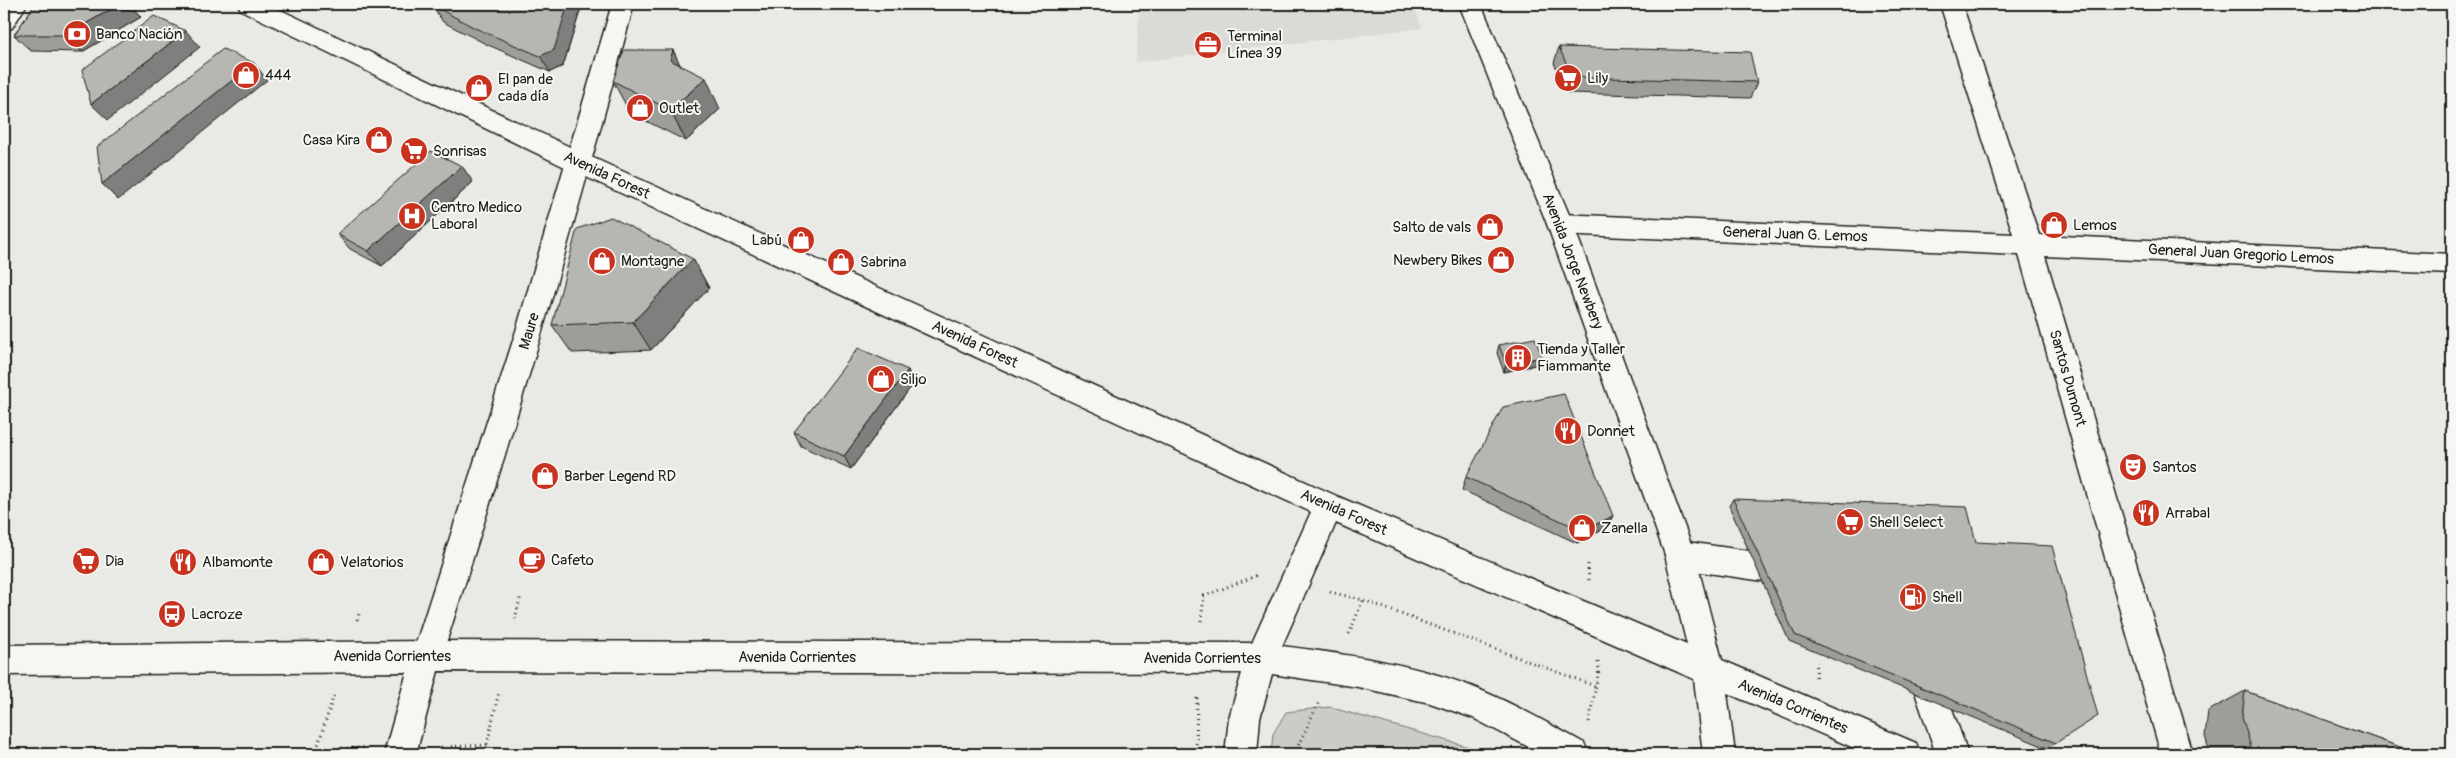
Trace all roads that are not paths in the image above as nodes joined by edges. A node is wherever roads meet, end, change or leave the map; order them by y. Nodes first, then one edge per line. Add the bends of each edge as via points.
1 (16, 4) edge
2 (249, 4) edge
3 (623, 4) edge
4 (1470, 4) edge
5 (1950, 4) edge
6 (4, 22) edge
7 (580, 163) junction
8 (1560, 224) junction
9 (2029, 244) junction
10 (2452, 264) edge
11 (1328, 506) junction
12 (1680, 555) junction
13 (1817, 575) edge
14 (1914, 642) edge
15 (427, 656) junction
16 (1262, 658) junction
17 (4, 660) edge
18 (1709, 670) junction
19 (400, 754) edge
20 (1241, 754) edge
21 (1573, 754) edge
22 (1719, 754) edge
23 (1905, 754) edge
24 (1952, 754) edge
25 (2176, 754) edge

1 - 6 main road
2 - 7 main road, Avenida Forest
3 - 7 main road, Maure
4 - 8 main road, Avenida Jorge Newbery
5 - 9 main road, Santos Dumont
7 - 11 main road, Avenida Forest
7 - 15 main road, Maure
8 - 9 main road, General Juan G. Lemos
8 - 12 main road, Avenida Jorge Newbery
9 - 10 main road, General Juan Gregorio Lemos
9 - 25 main road, Santos Dumont
11 - 16 main road via 1292,582
11 - 18 main road, Avenida Forest
12 - 13 main road
12 - 18 main road, Avenida Jorge Newbery
14 - 24 main road
15 - 16 main road, Avenida Corrientes
15 - 17 main road, Avenida Corrientes
15 - 19 main road, Maure
16 - 20 main road via 1244,715
16 - 21 main road, Avenida Corrientes via 1335,667 1454,696 1518,724
18 - 22 main road, Avenida Jorge Newbery
18 - 23 main road, Avenida Corrientes

